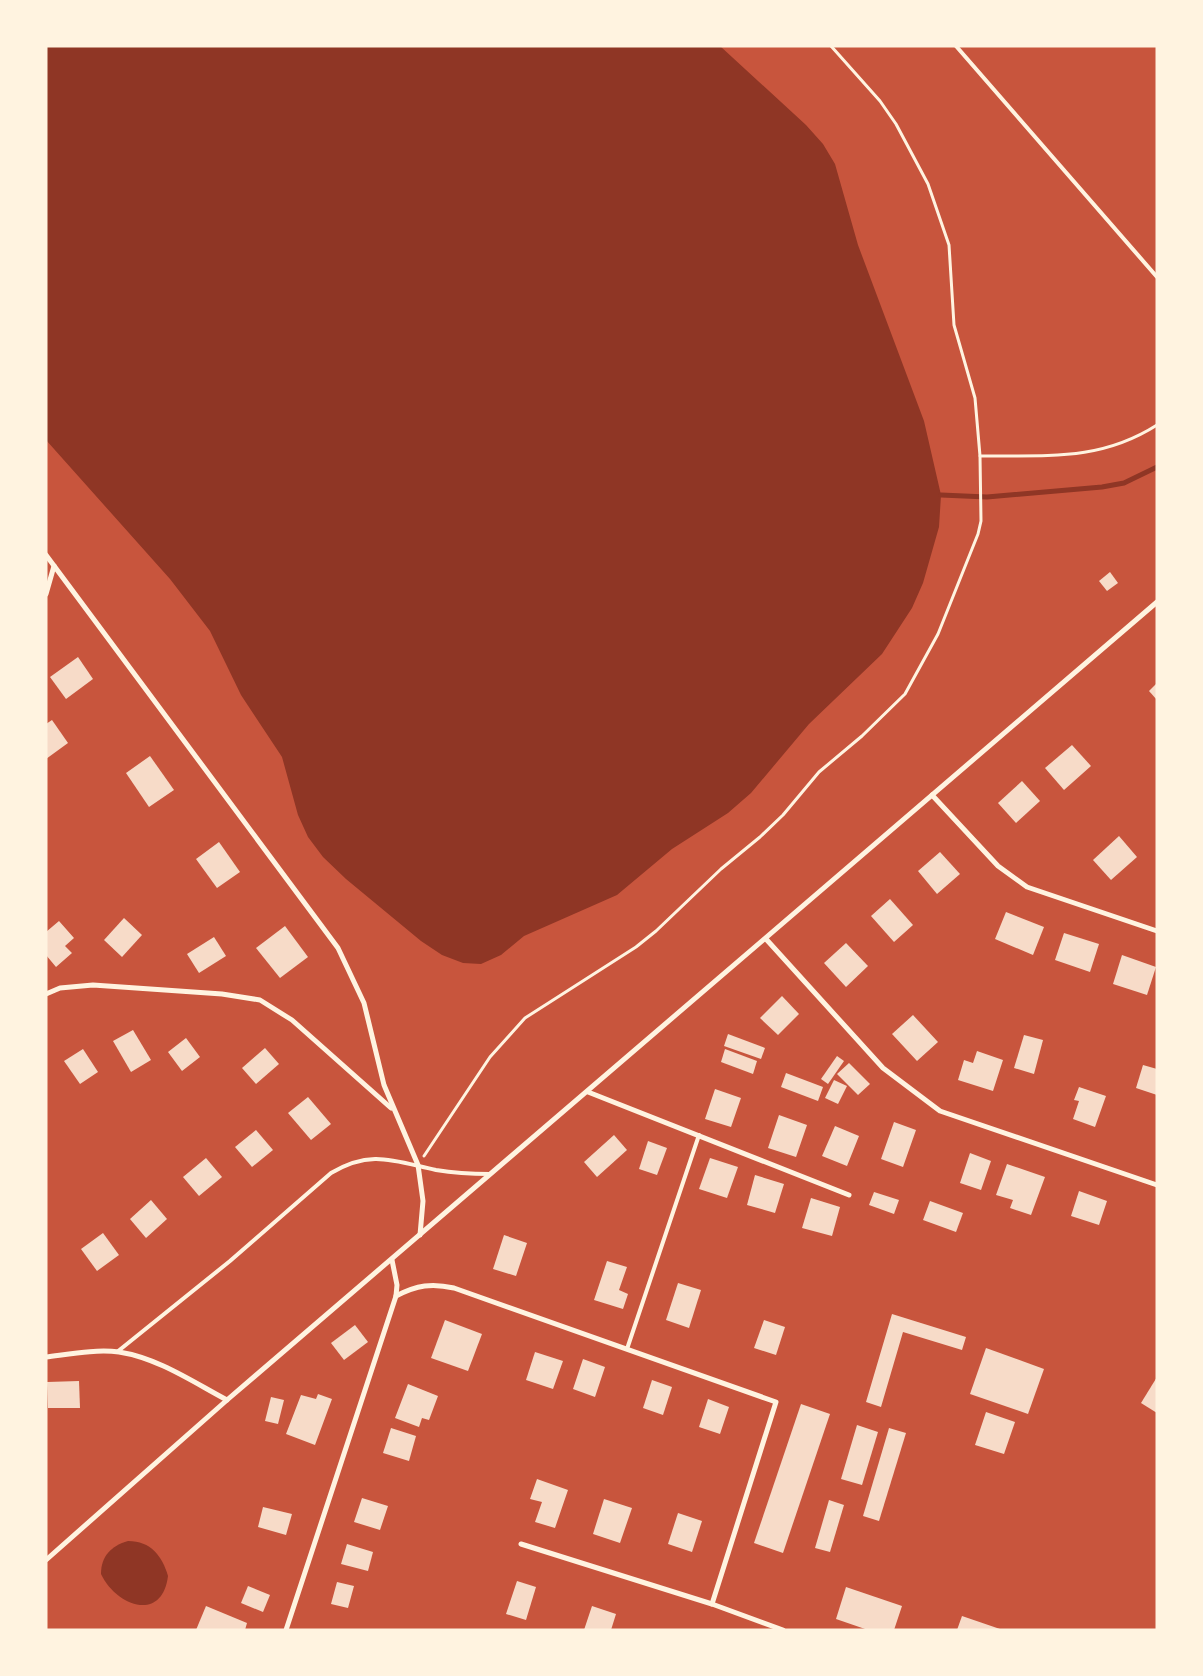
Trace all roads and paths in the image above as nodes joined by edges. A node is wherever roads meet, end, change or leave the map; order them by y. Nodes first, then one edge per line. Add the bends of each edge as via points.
1 (831, 46) edge
2 (956, 46) edge
3 (1157, 277) edge
4 (1157, 425) edge
5 (980, 456) junction
6 (46, 555) edge
7 (54, 566) junction
8 (46, 594) edge
9 (1157, 602) edge
10 (932, 795) junction
11 (1157, 931) edge
12 (766, 939) junction
13 (46, 994) edge
14 (588, 1092) junction
15 (394, 1110) junction
16 (699, 1134) junction
17 (418, 1165) junction
18 (493, 1174) junction
19 (1157, 1185) edge
20 (849, 1195) dead end
21 (420, 1236) junction
22 (392, 1260) junction
23 (396, 1296) junction
24 (628, 1349) junction
25 (117, 1352) junction
26 (46, 1357) edge
27 (227, 1400) junction
28 (521, 1544) dead end
29 (46, 1560) edge
30 (712, 1604) junction
31 (286, 1630) edge
32 (783, 1630) edge

1 - 5 path via 880,101 928,184 950,245 954,325 975,398
2 - 3 lane
4 - 5 path via 1096,452
5 - 17 path via 981,521 978,534 938,634 905,694 819,772 760,837 656,931 524,1018 490,1056
6 - 7 street
7 - 8 street
7 - 15 street via 338,948 364,1003 384,1085
9 - 10 street
10 - 11 street via 998,866 1027,887
10 - 12 street
12 - 14 street
12 - 19 street via 883,1068 940,1110
13 - 15 street via 60,988 93,986 222,994 260,1000 292,1020
14 - 16 street
14 - 18 street
15 - 17 street
16 - 20 street
16 - 24 lane
17 - 18 lane via 454,1173
17 - 21 street via 423,1201
17 - 25 lane via 373,1158 358,1160 338,1169
18 - 21 street
21 - 22 street
22 - 23 street
22 - 27 street
23 - 24 street via 422,1285 438,1284
23 - 31 street
24 - 30 street via 776,1402
25 - 26 street
25 - 27 street via 159,1364
27 - 29 street
28 - 30 street
30 - 32 street

